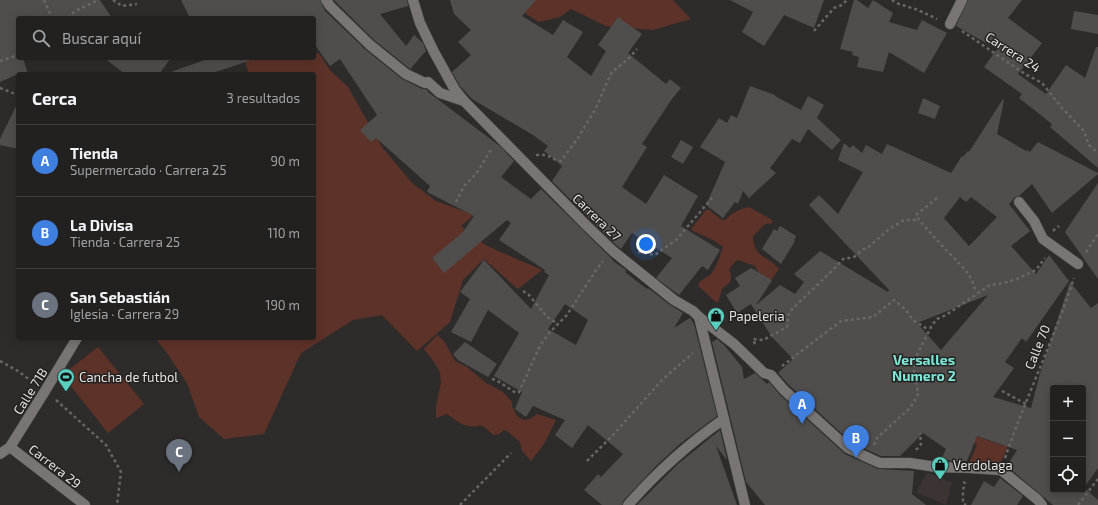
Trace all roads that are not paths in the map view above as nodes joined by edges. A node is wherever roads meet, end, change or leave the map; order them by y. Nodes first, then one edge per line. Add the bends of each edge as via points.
1 (326, 0) edge
2 (413, 0) edge
3 (962, 0) edge
4 (950, 24) road end
5 (464, 101) junction
6 (1019, 202) dead end
7 (1078, 264) road end
8 (699, 317) junction
9 (76, 340) edge
10 (724, 420) junction
11 (10, 447) junction
12 (0, 454) edge
13 (85, 505) edge
14 (628, 505) edge
15 (745, 505) edge
16 (1042, 505) edge

1 - 5 street via 370,46 406,74 428,82 440,94
2 - 5 street, Carrera 27 via 420,23 455,90
3 - 4 street
5 - 8 street, Carrera 27 via 615,252
6 - 7 street via 1034,221 1043,239
8 - 10 street
8 - 16 street, Carrera 27 via 764,372 771,375 848,448 880,463 1001,470
9 - 11 street, Calle 71B
10 - 14 street via 654,476
10 - 15 street
11 - 12 street, Calle 71B
11 - 13 street, Carrera 29

